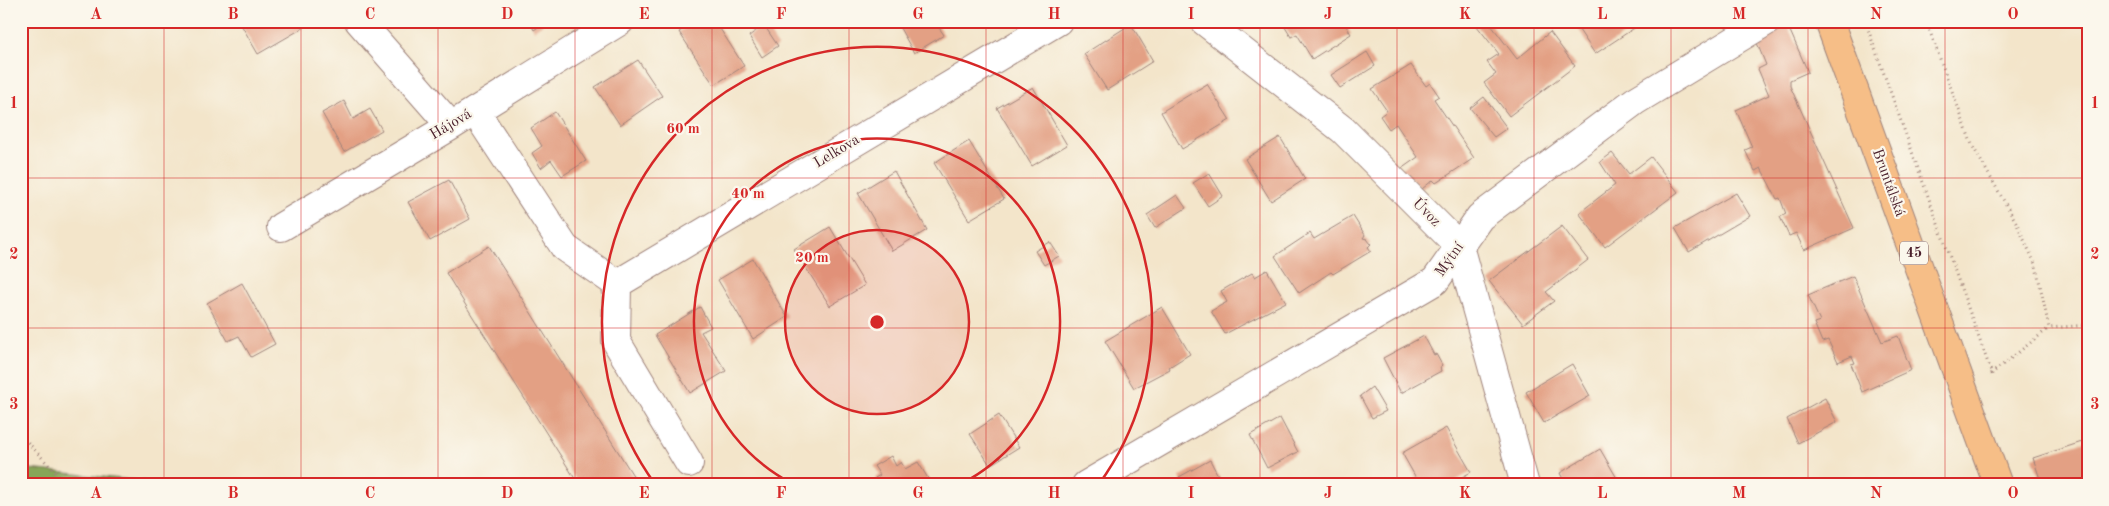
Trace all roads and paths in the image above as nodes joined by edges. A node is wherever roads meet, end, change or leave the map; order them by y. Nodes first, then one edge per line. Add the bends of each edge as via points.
1 (360, 21) edge
2 (620, 21) edge
3 (1058, 21) edge
4 (1204, 21) edge
5 (1767, 21) edge
6 (1829, 21) edge
7 (1865, 21) edge
8 (1926, 21) edge
9 (475, 111) junction
10 (451, 126) junction
11 (281, 226) dead end
12 (1459, 246) junction
13 (617, 284) junction
14 (2088, 325) edge
15 (2050, 328) junction
16 (1992, 373) junction
17 (1995, 382) dead end
18 (1965, 394) junction
19 (21, 435) edge
20 (689, 463) dead end
21 (67, 485) edge
22 (1086, 485) edge
23 (1526, 485) edge
24 (1998, 485) edge

1 - 10 street
2 - 9 street, Hájová
3 - 13 street, Lelkova
4 - 12 street, Úvoz via 1343,130
5 - 12 street, Mýtní via 1635,101 1480,218
6 - 18 main road, Bruntálská / 45
7 - 16 path
8 - 15 path via 1972,145 2016,222 2036,266
9 - 10 street, Hájová
9 - 13 street via 565,248
10 - 11 street, Hájová
12 - 22 street, Mýtní via 1435,281
12 - 23 street, Úvoz
13 - 20 street via 616,341
14 - 15 path
15 - 16 path
16 - 17 path
16 - 18 path
18 - 24 main road, Bruntálská / 45
19 - 21 path

